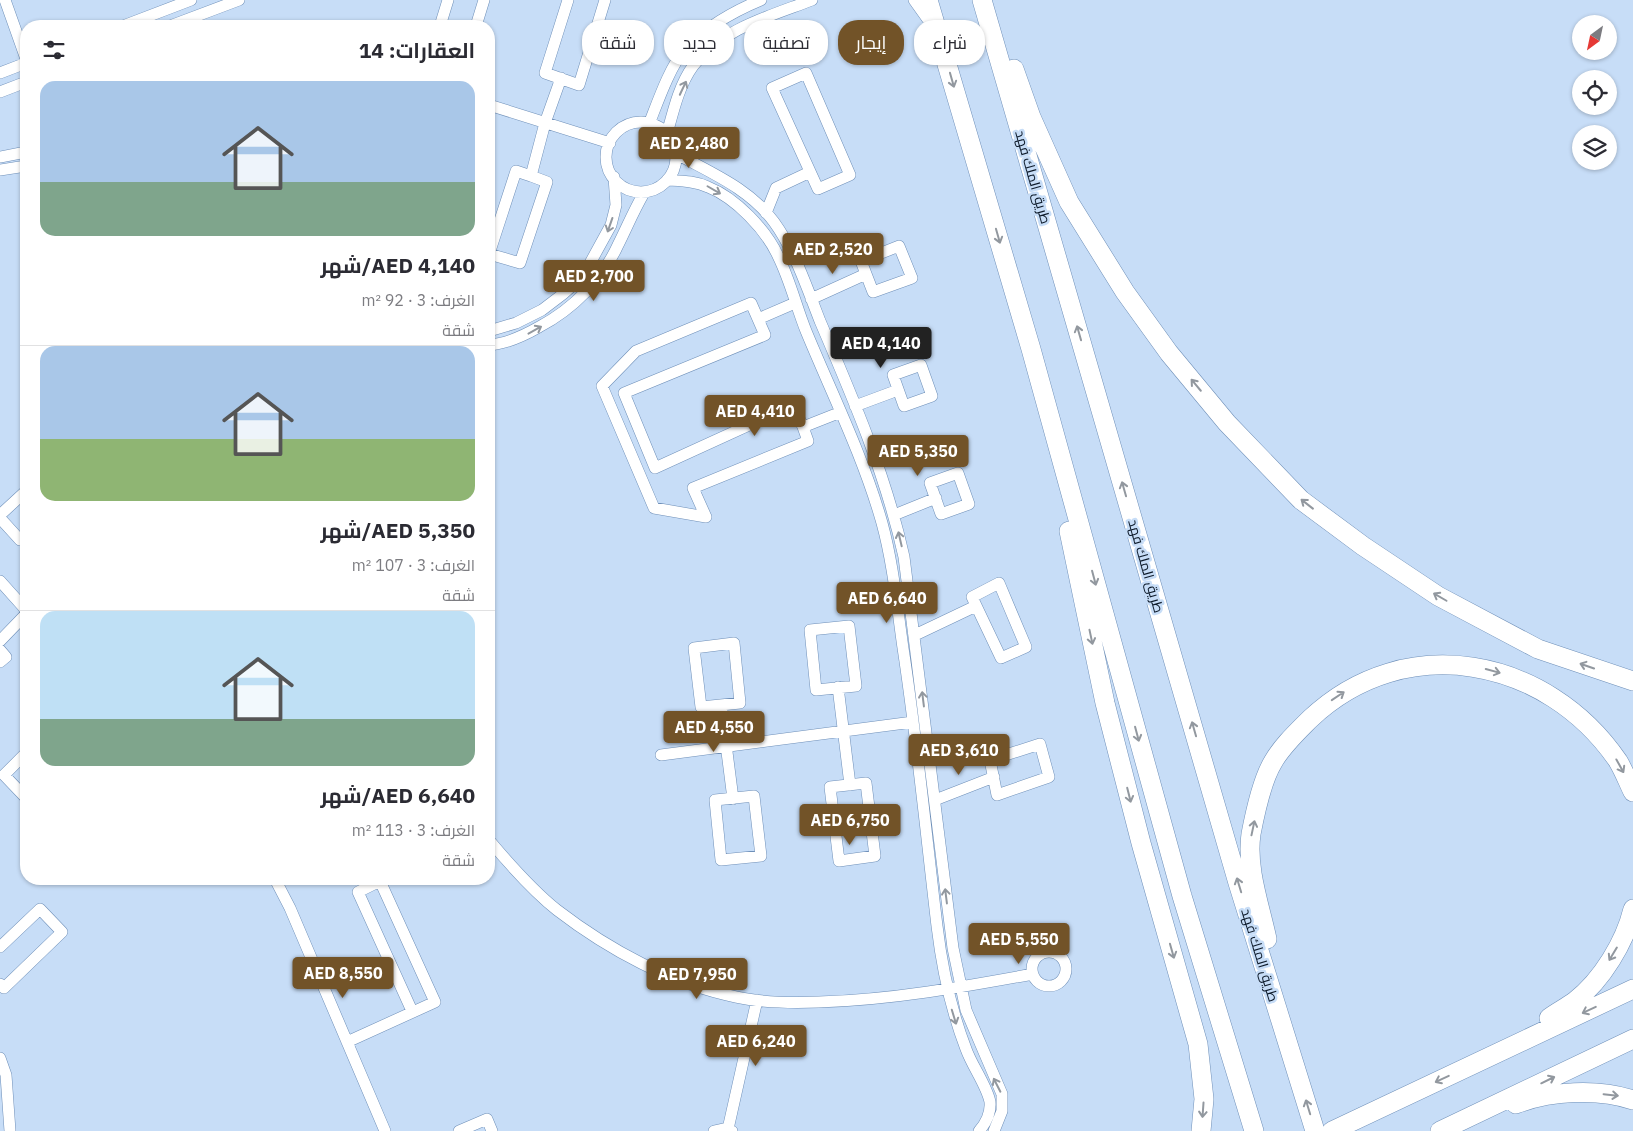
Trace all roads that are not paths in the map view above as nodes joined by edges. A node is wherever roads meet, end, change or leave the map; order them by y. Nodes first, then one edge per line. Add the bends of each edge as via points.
1 (5, 0) edge
2 (191, 0) edge
3 (239, 0) edge
4 (448, 0) edge
5 (484, 0) edge
6 (568, 0) edge
7 (605, 0) edge
8 (761, 0) edge
9 (812, 0) edge
10 (914, 0) edge
11 (928, 0) edge
12 (982, 0) edge
13 (988, 0) edge
14 (139, 20) edge
15 (186, 20) edge
16 (442, 20) edge
17 (478, 20) edge
18 (928, 20) edge
19 (934, 20) edge
20 (20, 44) edge
21 (20, 64) edge
22 (947, 65) edge
23 (0, 73) edge
24 (561, 78) junction
25 (20, 84) edge
26 (0, 92) edge
27 (495, 107) edge
28 (545, 123) junction
29 (649, 124) junction
30 (667, 134) junction
31 (610, 143) junction
32 (20, 153) edge
33 (675, 153) junction
34 (0, 157) edge
35 (20, 167) edge
36 (0, 170) edge
37 (810, 172) junction
38 (531, 176) junction
39 (614, 177) junction
40 (667, 180) junction
41 (644, 193) junction
42 (766, 213) junction
43 (495, 236) edge
44 (495, 256) edge
45 (866, 274) junction
46 (811, 299) junction
47 (796, 303) junction
48 (758, 319) junction
49 (495, 329) edge
50 (495, 343) edge
51 (1031, 349) junction
52 (898, 390) dead end
53 (855, 406) junction
54 (841, 412) junction
55 (803, 427) junction
56 (20, 497) edge
57 (936, 498) dead end
58 (894, 515) junction
59 (0, 516) edge
60 (10, 528) junction
61 (0, 536) edge
62 (20, 540) edge
63 (0, 581) edge
64 (20, 603) edge
65 (976, 606) junction
66 (20, 620) edge
67 (915, 635) junction
68 (0, 641) edge
69 (0, 650) edge
70 (0, 662) edge
71 (1633, 681) edge
72 (838, 687) junction
73 (721, 705) junction
74 (913, 722) junction
75 (843, 731) junction
76 (726, 746) junction
77 (661, 755) dead end
78 (20, 759) edge
79 (994, 777) junction
80 (850, 785) junction
81 (20, 792) edge
82 (1633, 792) edge
83 (733, 798) junction
84 (935, 800) junction
85 (495, 847) edge
86 (278, 885) edge
87 (372, 885) edge
88 (382, 885) edge
89 (1633, 909) edge
90 (0, 947) edge
91 (1033, 974) dead end
92 (0, 984) edge
93 (961, 987) junction
94 (948, 989) junction
95 (1633, 989) edge
96 (757, 1000) junction
97 (412, 1011) dead end
98 (1633, 1039) edge
99 (347, 1042) junction
100 (1289, 1048) junction
101 (0, 1058) edge
102 (1488, 1058) junction
103 (1633, 1100) edge
104 (462, 1130) edge
105 (730, 1130) edge
106 (10, 1131) edge
107 (385, 1131) edge
108 (492, 1131) edge
109 (714, 1131) edge
110 (979, 1131) edge
111 (994, 1131) edge
112 (1201, 1131) edge
113 (1254, 1131) edge
114 (1315, 1131) edge
115 (1332, 1131) edge
116 (1440, 1131) edge
117 (1447, 1131) edge

1 - 20 street
2 - 14 street
3 - 15 street
4 - 16 street
5 - 17 street
6 - 24 street via 545,73
7 - 24 street via 579,85
8 - 29 street via 716,22 683,51
30 -> 9 street via 692,67 713,46 746,25
10 - 18 street
11 - 19 highway
100 -> 12 highway, طريق الملك فهد via 1235,873
71 -> 13 highway via 1538,649 1438,596 1362,546 1301,500 1227,423 1169,353 1069,202 1032,117
21 - 23 street
22 -> 51 highway
24 - 28 street
25 - 26 street
27 - 28 street
28 - 31 street
28 - 38 street
29 - 30 street via 661,127
29 - 31 street via 639,121 619,129
30 - 33 street via 675,144
31 - 39 street via 607,148 608,170
32 - 34 street
33 - 40 street via 676,166
33 - 42 street via 737,187
35 - 36 street
37 - 37 street via 818,189 850,175 806,73 772,88
37 - 42 street via 776,188
38 - 43 street via 516,171
38 - 44 street via 547,182 520,263
39 - 41 street via 622,187
39 -> 49 street via 616,205 612,224 583,276 542,310
40 - 41 street via 664,185
40 -> 47 street via 710,187 737,205 760,227 778,256
50 -> 41 street via 526,334 556,318 578,300 618,246
42 - 46 street via 791,250
45 - 45 street via 873,292 912,278 899,246 861,261
45 - 46 street
46 - 53 street
47 - 48 street
47 - 54 street
48 - 55 street via 765,336 624,393 644,443 655,468 793,405
48 - 55 street via 751,303 636,351 602,386 654,508 706,517 693,488 808,441
51 -> 112 highway via 1105,703 1198,1044 1204,1099
51 -> 113 highway via 1182,896
52 - 53 street
53 - 58 street
54 - 55 street
54 - 74 street via 859,453 882,523
56 - 59 street
57 - 58 street
67 -> 58 street via 904,557
59 - 60 street
60 - 61 street
60 - 62 street
63 - 64 street
65 - 65 street via 1001,658 1026,647 999,583 972,597
65 - 67 street
66 - 68 street
84 -> 67 street
69 - 70 street via 6,657
72 - 72 street via 856,686 849,626 810,630 816,690
72 - 75 street
73 - 73 street via 740,703 734,643 694,648 701,707
73 - 76 street
74 - 75 street
74 - 94 street via 938,933
75 - 76 street
75 - 80 street
76 - 77 street
76 - 83 street
78 - 81 street via 4,775
79 - 79 street via 997,795 1049,777 1040,744 990,760
79 - 84 street
80 - 80 street via 866,782 875,856 839,862 830,787
100 -> 82 highway via 1252,866 1251,836 1272,763 1296,732 1326,704 1351,687 1380,674 1413,666 1449,664 1492,670 1556,698 1589,725 1619,762
83 - 83 street via 715,800 721,860 761,856 754,796
93 -> 84 street via 953,948
85 - 96 street via 523,879 593,936 685,982
86 - 99 street
87 - 97 street via 358,892
88 - 99 street via 435,1002
89 -> 102 highway via 1617,948 1600,975 1576,1000
90 - 92 street via 40,908 62,932 4,988
91 - 93 street
93 - 94 street
111 -> 93 street via 1002,1111 1002,1094 966,1010
94 - 96 street via 851,1001 788,1003
94 -> 110 street via 964,1046 990,1102 986,1123
95 -> 102 highway
96 - 105 street
116 -> 98 highway
99 - 107 street
114 -> 100 highway, طريق الملك فهد
101 - 106 street via 6,1075
102 -> 115 highway
117 -> 103 highway via 1526,1100 1580,1092
104 - 108 street via 487,1119
105 - 109 street

